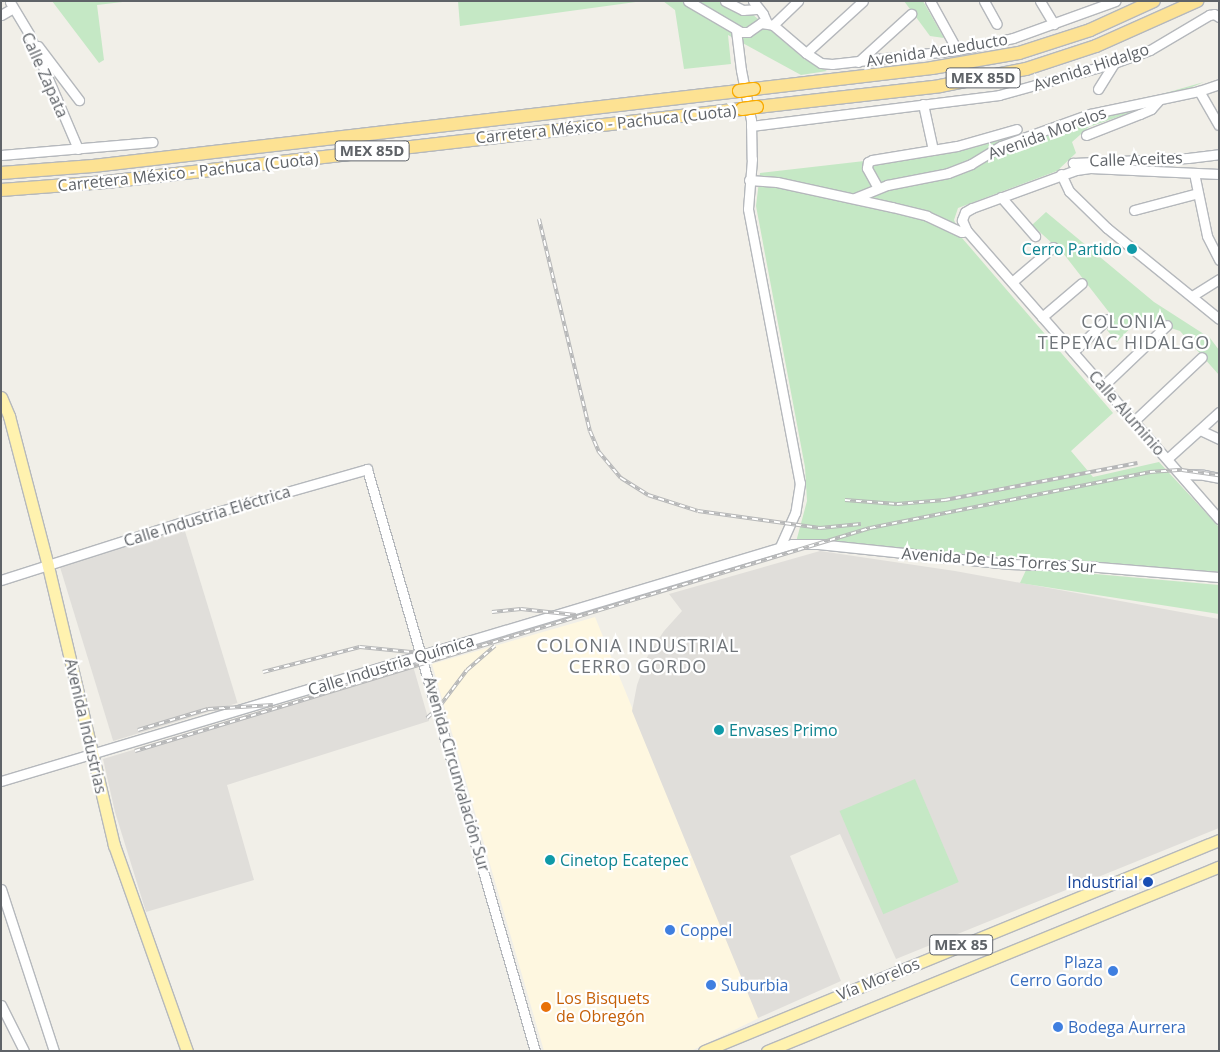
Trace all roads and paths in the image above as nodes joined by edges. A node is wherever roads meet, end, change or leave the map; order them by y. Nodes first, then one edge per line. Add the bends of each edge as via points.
1 (688, 1) edge
2 (725, 1) edge
3 (753, 1) edge
4 (798, 1) edge
5 (863, 1) edge
6 (930, 1) edge
7 (984, 1) edge
8 (1040, 1) edge
9 (1115, 1) edge
10 (1154, 1) edge
11 (1197, 1) edge
12 (11, 4) edge
13 (1, 8) edge
14 (759, 9) junction
15 (911, 14) dead end
16 (1, 15) edge
17 (1216, 15) edge
18 (770, 24) junction
19 (997, 24) dead end
20 (1054, 24) junction
21 (736, 30) junction
22 (29, 34) junction
23 (957, 50) junction
24 (806, 53) junction
25 (858, 62) junction
26 (1114, 63) junction
27 (1219, 84) edge
28 (1098, 89) dead end
29 (1199, 91) junction
30 (78, 100) dead end
31 (1159, 100) junction
32 (924, 104) junction
33 (1219, 125) edge
34 (751, 126) junction
35 (1017, 129) dead end
36 (1086, 135) dead end
37 (152, 142) dead end
38 (78, 149) junction
39 (933, 150) junction
40 (1219, 154) edge
41 (1, 156) edge
42 (1090, 168) junction
43 (1, 173) edge
44 (1194, 173) junction
45 (1060, 174) junction
46 (1219, 174) edge
47 (749, 180) junction
48 (878, 188) junction
49 (1, 190) edge
50 (1198, 193) junction
51 (1001, 197) junction
52 (855, 198) junction
53 (1134, 210) dead end
54 (967, 231) junction
55 (1035, 236) dead end
56 (1053, 247) dead end
57 (1219, 260) edge
58 (1219, 279) edge
59 (1012, 282) junction
60 (1082, 283) dead end
61 (1192, 296) junction
62 (1042, 317) junction
63 (1107, 319) dead end
64 (1219, 319) edge
65 (1167, 325) dead end
66 (1073, 352) junction
67 (1202, 357) dead end
68 (1104, 386) junction
69 (1, 397) edge
70 (1219, 412) edge
71 (1134, 421) junction
72 (1200, 430) junction
73 (1219, 439) edge
74 (1167, 459) junction
75 (367, 469) joint
76 (1180, 474) junction
77 (1219, 478) edge
78 (1216, 509) edge
79 (1219, 519) edge
80 (780, 547) junction
81 (48, 566) junction
82 (1219, 577) edge
83 (1, 580) edge
84 (422, 655) junction
85 (92, 752) junction
86 (1, 780) edge
87 (1219, 840) edge
88 (1219, 867) edge
89 (1, 889) edge
90 (1, 1005) edge
91 (24, 1051) edge
92 (54, 1051) edge
93 (187, 1051) edge
94 (535, 1051) edge
95 (704, 1051) edge
96 (767, 1051) edge

1 - 21 street
2 - 14 street via 743,10
3 - 14 street, Avenida Acueducto
4 - 18 street
5 - 24 street
6 - 23 street
7 - 19 street
8 - 20 street
9 - 20 street, Avenida Acueducto
10 - 43 highway, Carretera México - Pachuca (Cuota) / MEX 85D, bridge via 1090,30 1011,55 932,68 93,166
11 - 49 highway, Carretera México - Pachuca (Cuota) / MEX 85D, bridge via 1096,46 1026,69 940,86 106,182
12 - 13 street
12 - 16 street
12 - 22 street, Calle Zapata
14 - 18 street, Avenida Acueducto
15 - 25 street
17 - 26 street, Avenida Hidalgo via 1150,50
18 - 21 street via 758,24 745,32
18 - 24 street, Avenida Acueducto
20 - 23 street, Avenida Acueducto via 1013,38
21 - 34 street
22 - 30 street
22 - 38 street, Calle Zapata
23 - 25 street, Avenida Acueducto
24 - 25 street, Avenida Acueducto via 826,64
26 - 28 street
26 - 32 street, Avenida Hidalgo via 999,95
27 - 29 street, Avenida Morelos
29 - 31 street, Avenida Morelos
29 - 33 street
31 - 36 street via 1151,109
31 - 48 street, Avenida Morelos via 1090,114 992,150 948,173
32 - 34 street, Avenida Hidalgo
32 - 39 street
34 - 47 street
35 - 39 street
37 - 38 street
38 - 41 street
39 - 48 street via 868,162 867,168
40 - 42 street, Calle Aceites via 1073,163
42 - 44 street
42 - 45 street
44 - 46 street
44 - 50 street
45 - 51 street
45 - 61 street via 1069,191 1107,228
47 - 52 street via 777,182
47 - 80 street via 748,214 800,483 795,513
48 - 52 street, Avenida Morelos
50 - 53 street
50 - 57 street via 1207,236
51 - 54 street, Calle Aluminio via 963,215 962,224
51 - 55 street
52 - 54 street via 927,216 962,232
54 - 59 street, Calle Aluminio
56 - 59 street
58 - 61 street
59 - 62 street, Calle Aluminio
60 - 62 street
61 - 64 street
62 - 66 street, Calle Aluminio
63 - 66 street
65 - 68 street
66 - 68 street, Calle Aluminio
67 - 71 street
68 - 71 street, Calle Aluminio
69 - 81 main road, Avenida Industrias via 9,416
70 - 72 street
71 - 74 street, Calle Aluminio
72 - 73 street
72 - 74 street
74 - 76 street, Calle Aluminio
75 - 81 street, Calle Industria Eléctrica via 199,517
75 - 84 street, Avenida Circunvalación Sur
76 - 77 street
76 - 78 street, Calle Aluminio
78 - 79 street, Calle Aluminio
80 - 82 street, Avenida De Las Torres Sur via 814,544 990,562
80 - 84 street, Calle Industria Química
81 - 83 street, Calle Industria Eléctrica
81 - 85 main road, Avenida Industrias
84 - 85 street, Calle Industria Química
84 - 94 street, Avenida Circunvalación Sur
85 - 86 street, Calle Industria Química
85 - 93 main road, Avenida Industrias via 114,845
87 - 95 main road, Vía Morelos / MEX 85
88 - 96 main road, Vía Morelos / MEX 85
89 - 92 street
90 - 91 street

